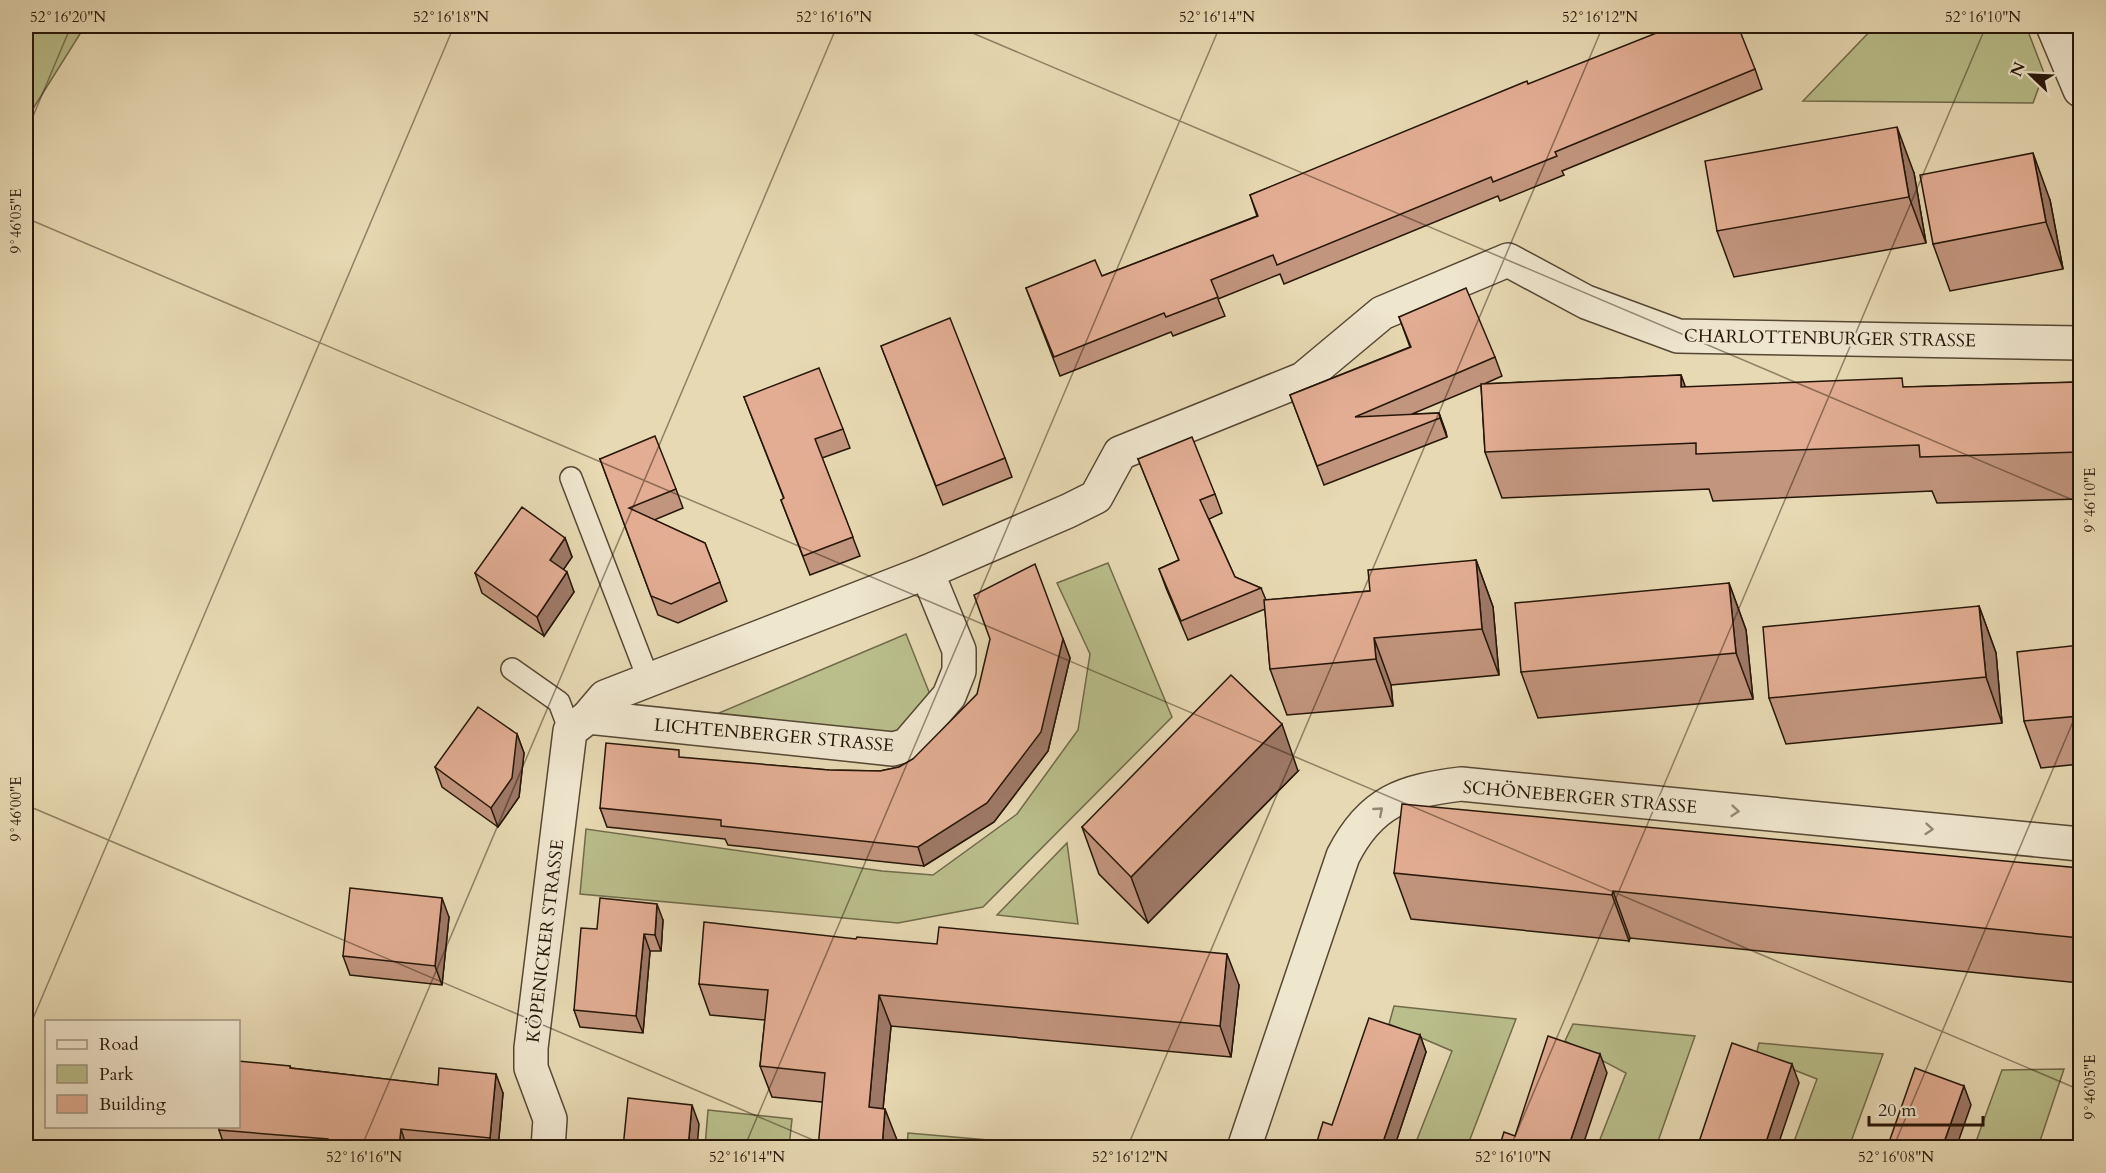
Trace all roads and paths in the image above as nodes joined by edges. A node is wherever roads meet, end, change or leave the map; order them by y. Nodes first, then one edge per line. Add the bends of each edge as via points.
1 (2053, 26) edge
2 (2080, 90) edge
3 (2080, 343) edge
4 (571, 478) dead end
5 (927, 572) junction
6 (512, 669) dead end
7 (648, 678) junction
8 (579, 724) junction
9 (2080, 844) edge
10 (548, 1148) edge
11 (1244, 1148) edge

1 - 2 street
3 - 5 street, CHARLOTTENBURGER STRASSE via 1678,336 1586,302 1508,260 1382,313 1303,379 1120,453 1096,496
4 - 7 lane
5 - 7 street
5 - 8 street, LICHTENBERGER STRASSE via 959,650 959,671 950,696 907,745 893,749
6 - 8 lane via 559,702
7 - 8 street via 605,697
8 - 10 street, KÖPENICKER STRASSE via 531,1048 531,1068 550,1119
11 -> 9 street, SCHÖNEBERGER STRASSE via 1343,856 1352,839 1383,806 1404,794 1461,784

